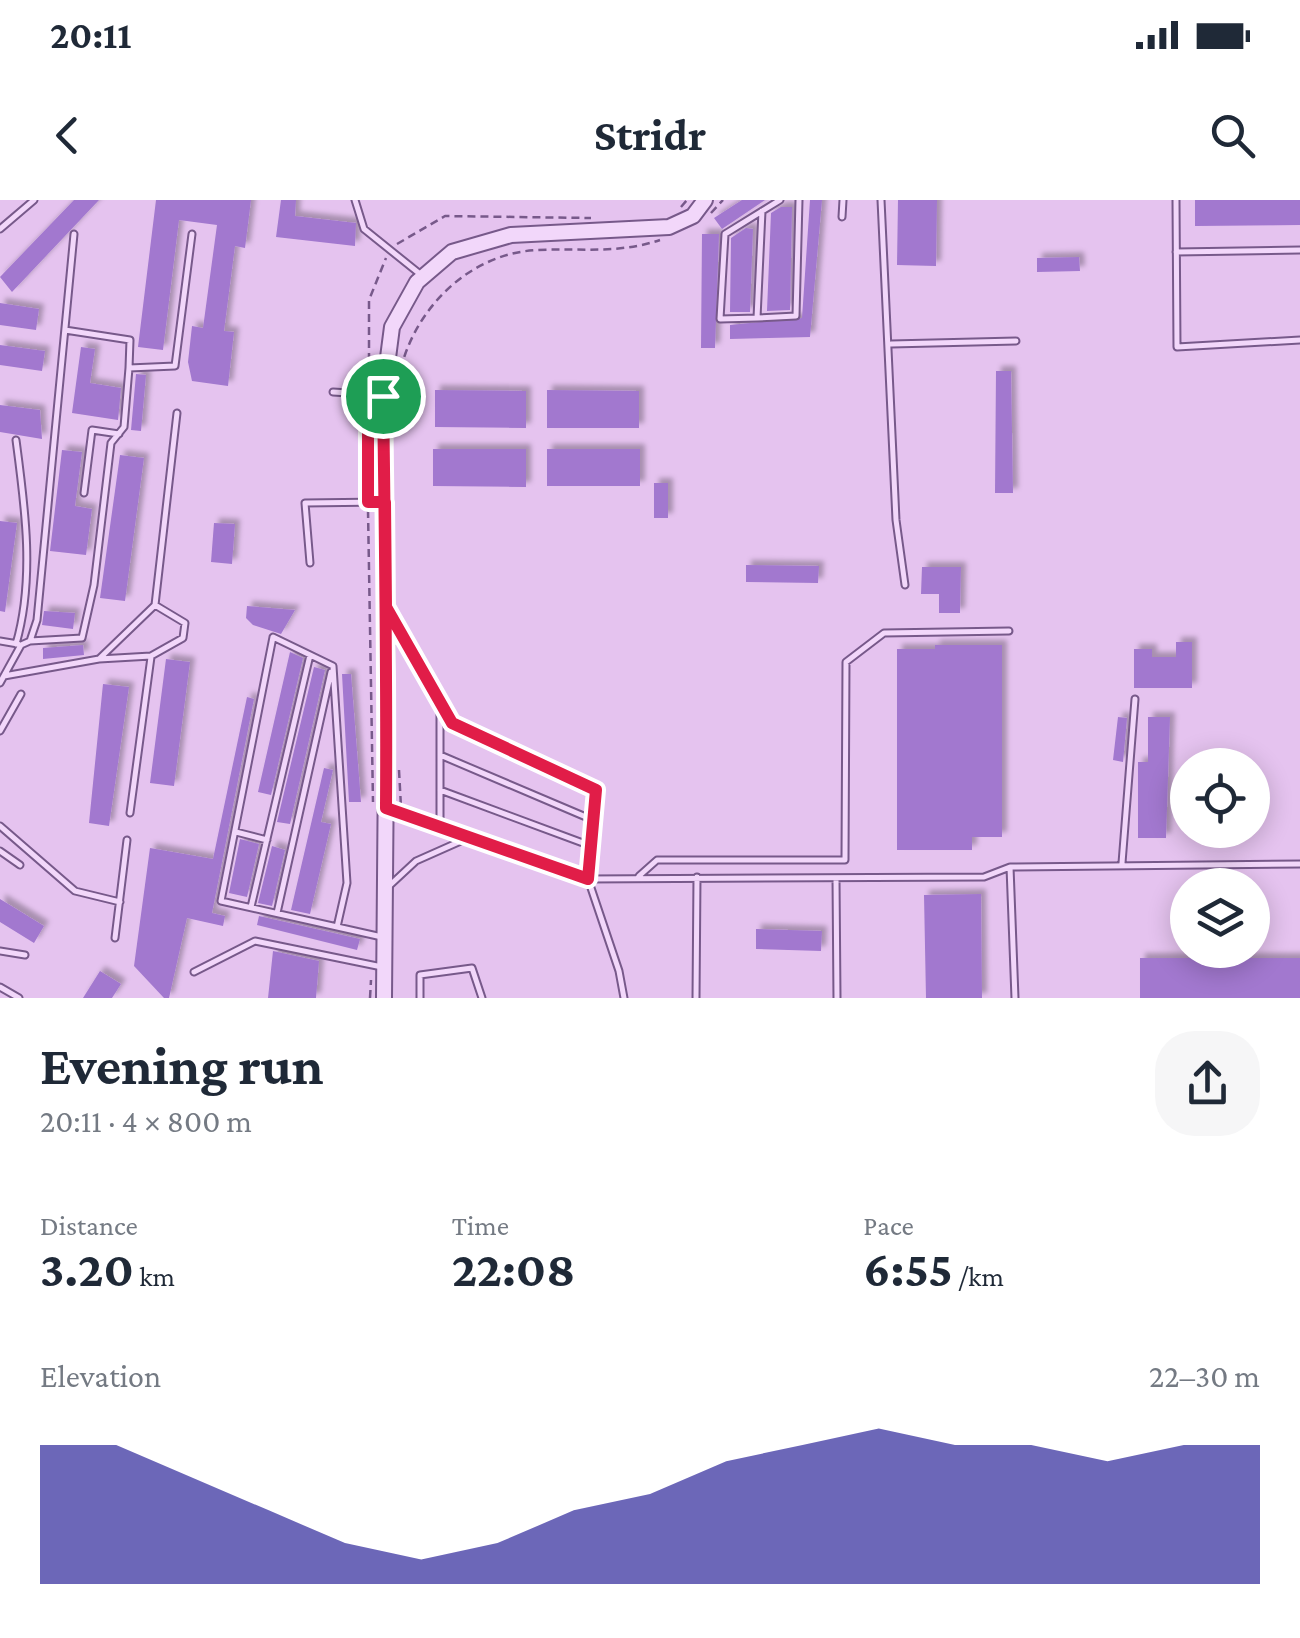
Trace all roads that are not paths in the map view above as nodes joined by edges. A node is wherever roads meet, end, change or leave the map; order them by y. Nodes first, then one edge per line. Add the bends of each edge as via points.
1 (34, 200) edge
2 (355, 200) edge
3 (705, 200) edge
4 (780, 200) edge
5 (800, 200) edge
6 (843, 200) edge
7 (881, 200) edge
8 (1176, 200) edge
9 (762, 211) junction
10 (842, 218) dead end
11 (0, 229) edge
12 (74, 234) dead end
13 (192, 234) dead end
14 (1300, 250) edge
15 (1176, 252) junction
16 (422, 276) junction
17 (757, 318) junction
18 (65, 330) junction
19 (1300, 340) edge
20 (1016, 341) dead end
21 (891, 344) junction
22 (129, 368) junction
23 (332, 392) dead end
24 (382, 394) junction
25 (177, 413) dead end
26 (119, 434) junction
27 (16, 440) dead end
28 (84, 493) dead end
29 (385, 502) junction
30 (310, 563) dead end
31 (904, 585) dead end
32 (155, 604) junction
33 (386, 607) junction
34 (1009, 631) dead end
35 (0, 641) edge
36 (30, 641) junction
37 (18, 644) junction
38 (310, 655) junction
39 (151, 656) junction
40 (99, 659) junction
41 (333, 666) junction
42 (2, 680) edge
43 (21, 694) dead end
44 (1135, 699) dead end
45 (440, 700) junction
46 (0, 732) edge
47 (440, 756) junction
48 (440, 790) junction
49 (387, 808) junction
50 (130, 813) dead end
51 (593, 820) junction
52 (0, 826) edge
53 (440, 827) junction
54 (235, 832) junction
55 (470, 837) junction
56 (126, 840) dead end
57 (267, 840) junction
58 (591, 846) junction
59 (0, 851) edge
60 (1122, 862) junction
61 (20, 864) dead end
62 (1300, 864) edge
63 (1010, 866) junction
64 (639, 876) junction
65 (698, 877) junction
66 (836, 878) junction
67 (588, 879) junction
68 (386, 890) junction
69 (120, 902) junction
70 (251, 908) junction
71 (277, 913) junction
72 (337, 927) junction
73 (385, 937) junction
74 (116, 938) dead end
75 (0, 950) edge
76 (25, 955) dead end
77 (378, 966) junction
78 (194, 972) dead end
79 (0, 987) edge
80 (19, 998) edge
81 (384, 998) edge
82 (420, 998) edge
83 (482, 998) edge
84 (624, 998) edge
85 (696, 998) edge
86 (837, 998) edge
87 (1014, 998) edge

1 - 11 lane
2 - 16 lane via 364,229
3 - 16 street via 693,216 670,227 511,234 452,252
4 - 9 lane
5 - 17 lane via 796,316
6 - 10 lane
7 - 21 lane
8 - 15 lane
9 - 17 lane
9 - 17 lane via 725,234 720,319
12 - 18 lane
13 - 22 lane via 175,366
14 - 15 lane
15 - 19 lane via 1177,347
16 - 24 street via 392,327
18 - 22 lane via 130,340
18 - 36 lane
20 - 21 lane
21 - 31 lane
22 - 26 lane
23 - 24 lane
24 - 29 street
25 - 32 lane
26 - 28 lane via 92,430
26 - 36 lane via 112,444 82,638
27 - 37 lane via 25,508 25,612
29 - 30 lane via 305,503
29 - 33 street
32 - 39 lane via 185,624 183,638
32 - 40 lane
33 - 45 lane
33 - 49 street
34 - 64 lane via 884,633 846,662 845,860 657,860
35 - 37 lane
36 - 37 lane
37 - 42 lane
38 - 41 lane
38 - 54 lane via 272,637
38 - 57 lane
39 - 40 lane
39 - 50 lane
40 - 42 lane
41 - 71 lane
41 - 72 lane via 347,883
43 - 46 lane
44 - 60 lane
45 - 47 lane
45 - 51 lane via 452,723 596,790
47 - 48 lane
47 - 51 lane
48 - 53 lane
48 - 58 lane
49 - 53 lane
49 - 68 street
51 - 58 lane
52 - 69 lane via 75,891
53 - 55 lane
54 - 57 lane
54 - 70 lane via 222,901
55 - 67 lane
55 - 68 lane via 416,861
56 - 69 lane
57 - 70 lane
58 - 67 lane
59 - 61 lane
60 - 62 lane
60 - 63 lane
63 - 66 lane via 984,876
63 - 87 lane
64 - 65 lane
64 - 67 lane
65 - 66 lane
65 - 85 lane
66 - 86 lane
67 - 84 lane
68 - 73 street
69 - 74 lane
70 - 71 lane
71 - 72 lane
72 - 73 lane
73 - 77 street
75 - 76 lane
77 - 78 lane via 254,941
77 - 81 street
79 - 80 lane
82 - 83 lane via 420,975 472,968

